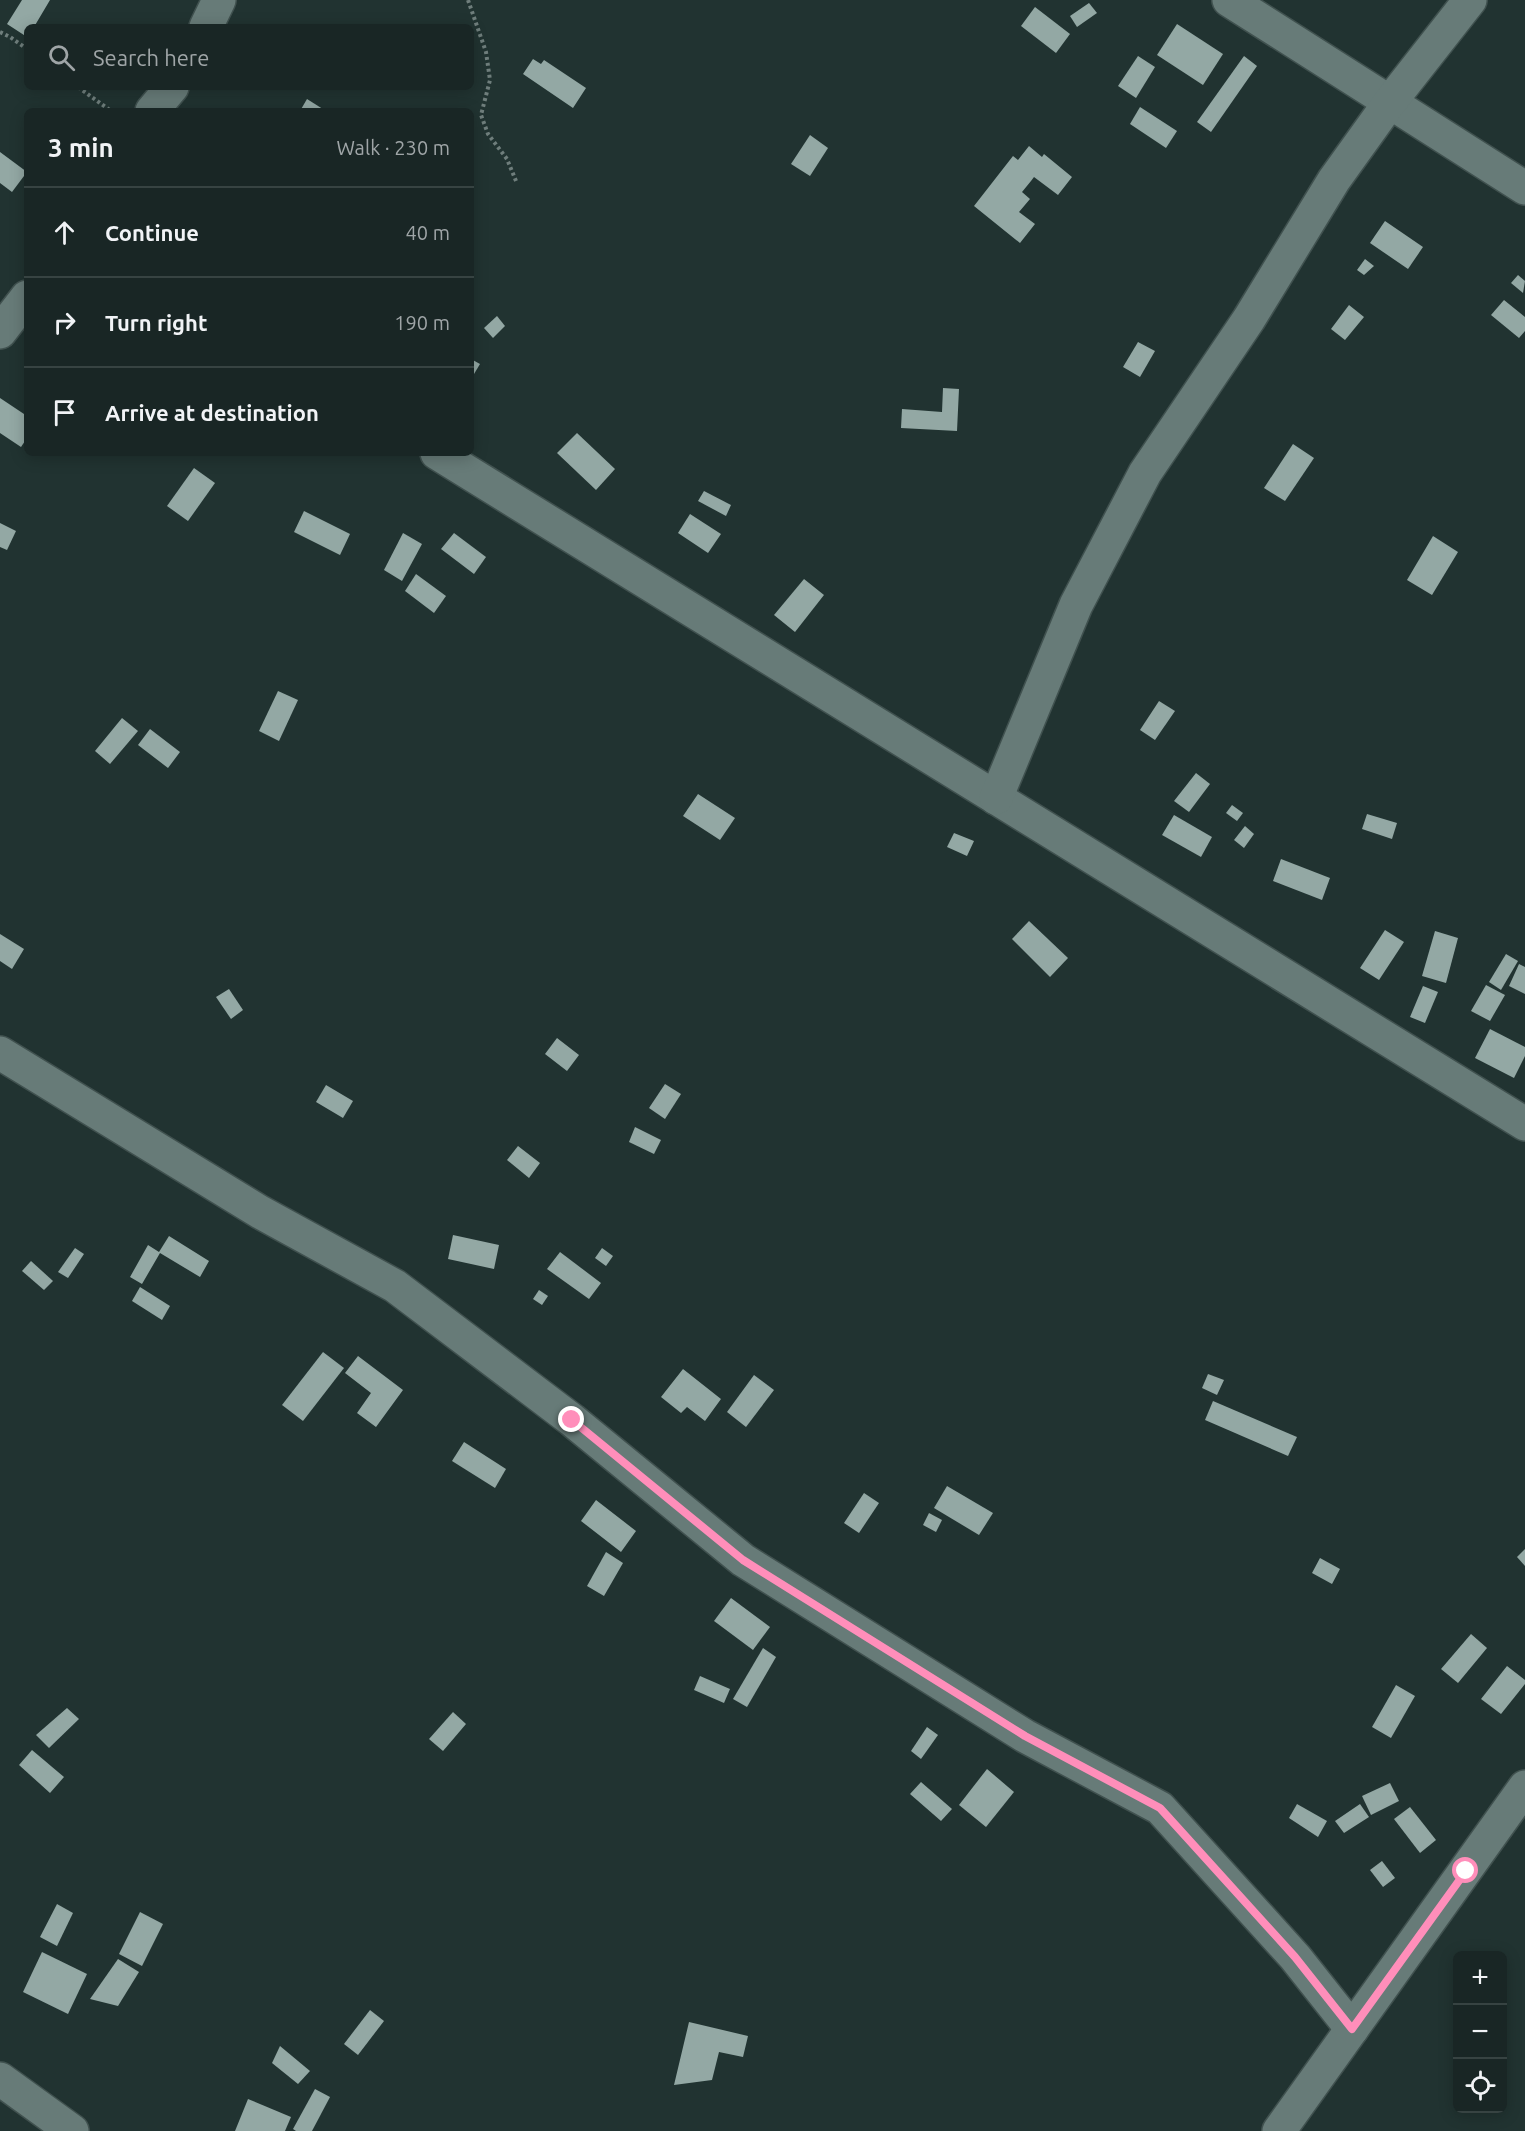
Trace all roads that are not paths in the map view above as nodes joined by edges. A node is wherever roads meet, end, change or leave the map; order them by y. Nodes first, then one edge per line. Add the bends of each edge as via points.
1 (219, 0) edge
2 (1229, 0) edge
3 (1470, 0) edge
4 (207, 24) edge
5 (170, 90) edge
6 (1390, 102) junction
7 (154, 108) edge
8 (1525, 188) edge
9 (24, 301) edge
10 (0, 332) edge
11 (442, 456) edge
12 (996, 798) junction
13 (0, 1053) edge
14 (1525, 1124) edge
15 (1525, 1787) edge
16 (1352, 2029) junction
17 (0, 2079) edge
18 (72, 2131) edge
19 (1279, 2131) edge

1 - 4 street
2 - 6 street
3 - 6 street
5 - 7 street
6 - 8 street
6 - 12 street via 1334,180 1249,319 1145,472 1076,605
9 - 10 street
11 - 12 street
12 - 14 street
13 - 16 street via 260,1212 395,1286 572,1420 743,1560 1025,1736 1160,1808 1295,1957
15 - 16 street
16 - 19 street
17 - 18 street

